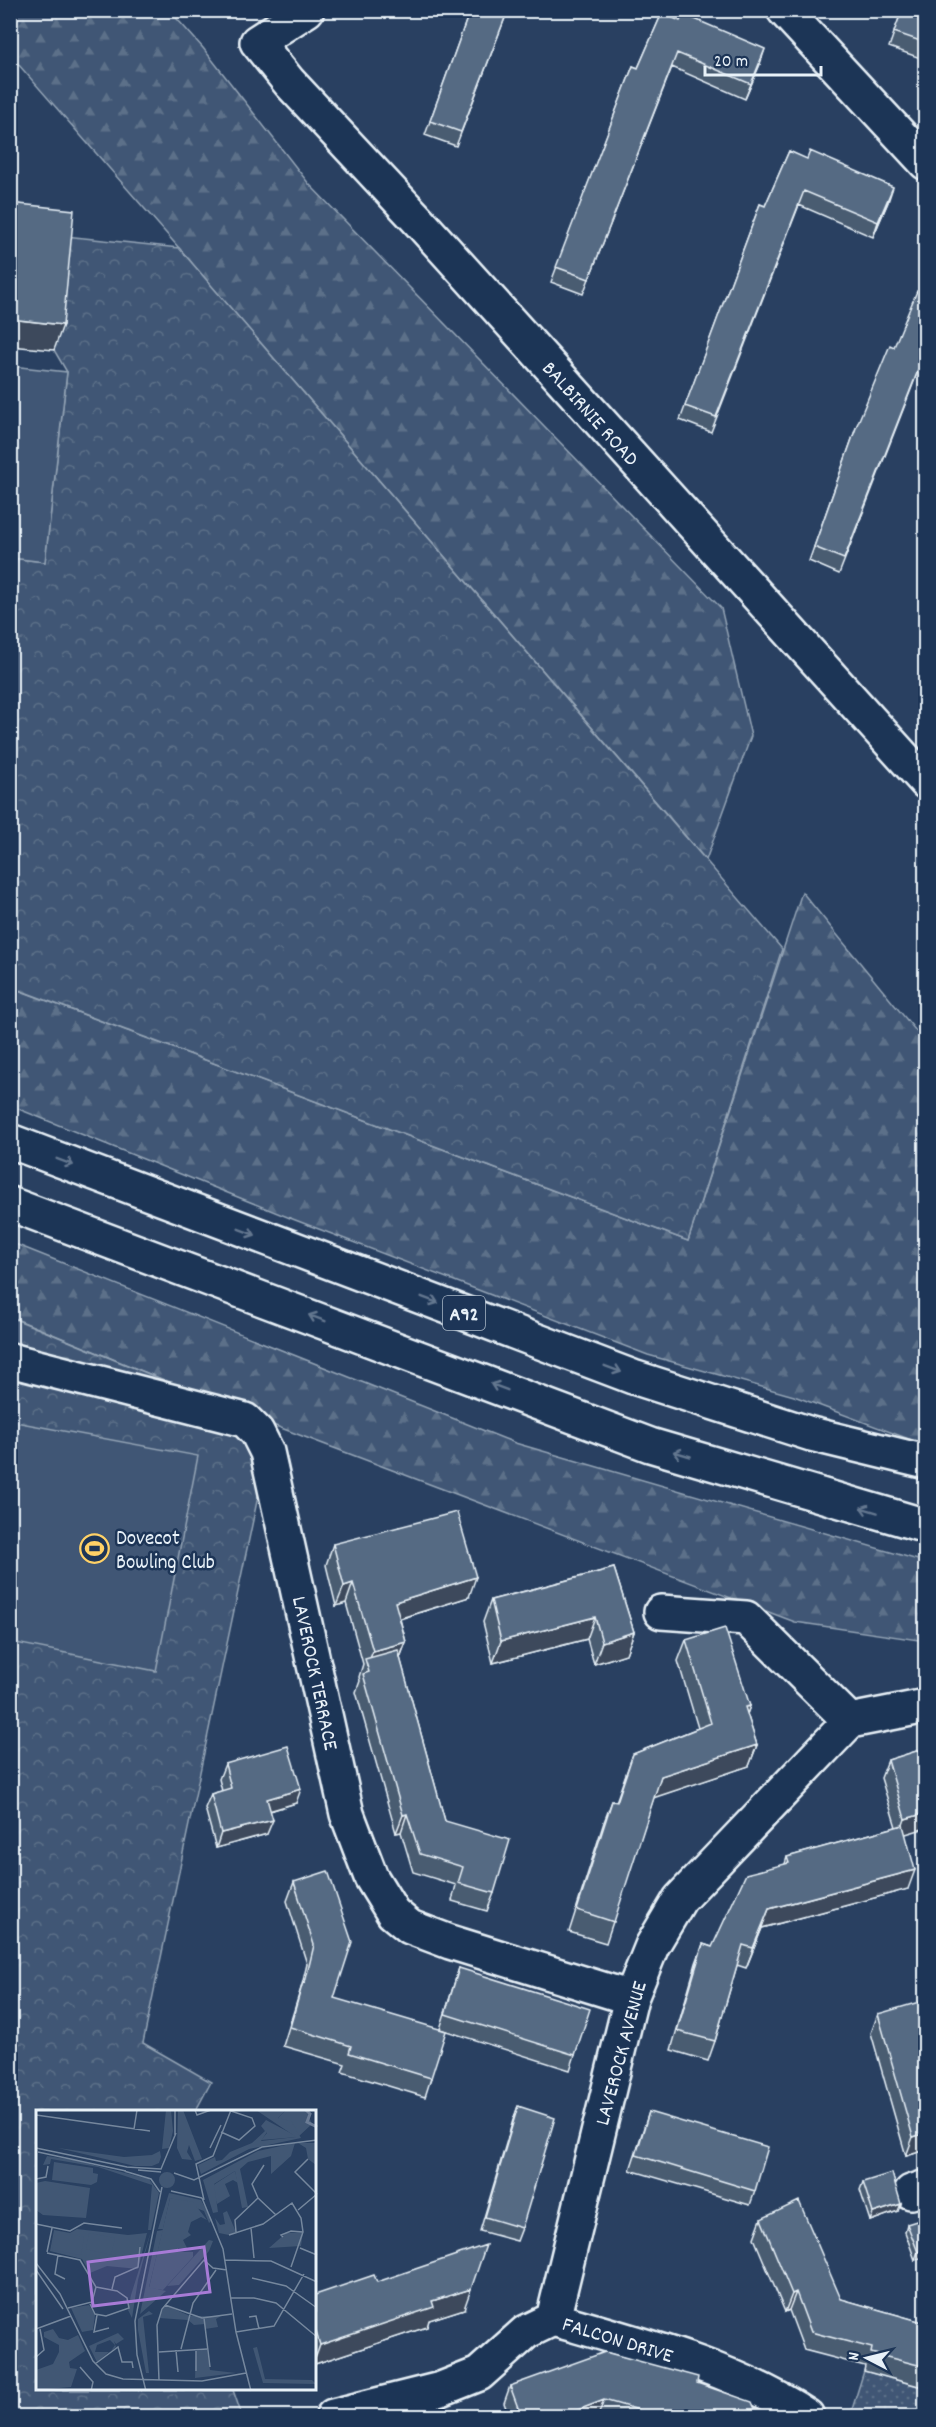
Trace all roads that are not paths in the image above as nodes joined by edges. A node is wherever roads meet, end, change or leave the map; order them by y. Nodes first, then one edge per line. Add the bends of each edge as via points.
1 (306, 10) edge
2 (784, 10) edge
3 (926, 163) edge
4 (926, 782) edge
5 (10, 1142) edge
6 (10, 1204) edge
7 (10, 1360) edge
8 (926, 1462) edge
9 (926, 1526) edge
10 (661, 1612) dead end
11 (926, 1706) edge
12 (850, 1721) junction
13 (631, 1998) junction
14 (553, 2319) junction
15 (333, 2416) edge
16 (807, 2416) edge

1 - 4 main road, BALBIRNIE ROAD via 257,42 289,82
2 - 3 main road
5 -> 8 main road, A92 via 633,1377 811,1434
9 -> 6 main road via 650,1445
7 - 13 main road, LAVEROCK TERRACE via 245,1420 257,1432 267,1452 347,1814 371,1876 393,1913 410,1927 450,1942
10 - 12 main road via 746,1618
11 - 12 main road
12 - 13 main road, LAVEROCK AVENUE via 680,1899 652,1946
13 - 14 main road, LAVEROCK AVENUE
14 - 15 main road, FALCON DRIVE via 526,2332 479,2374 441,2389
14 - 16 main road, FALCON DRIVE via 664,2352 757,2387

